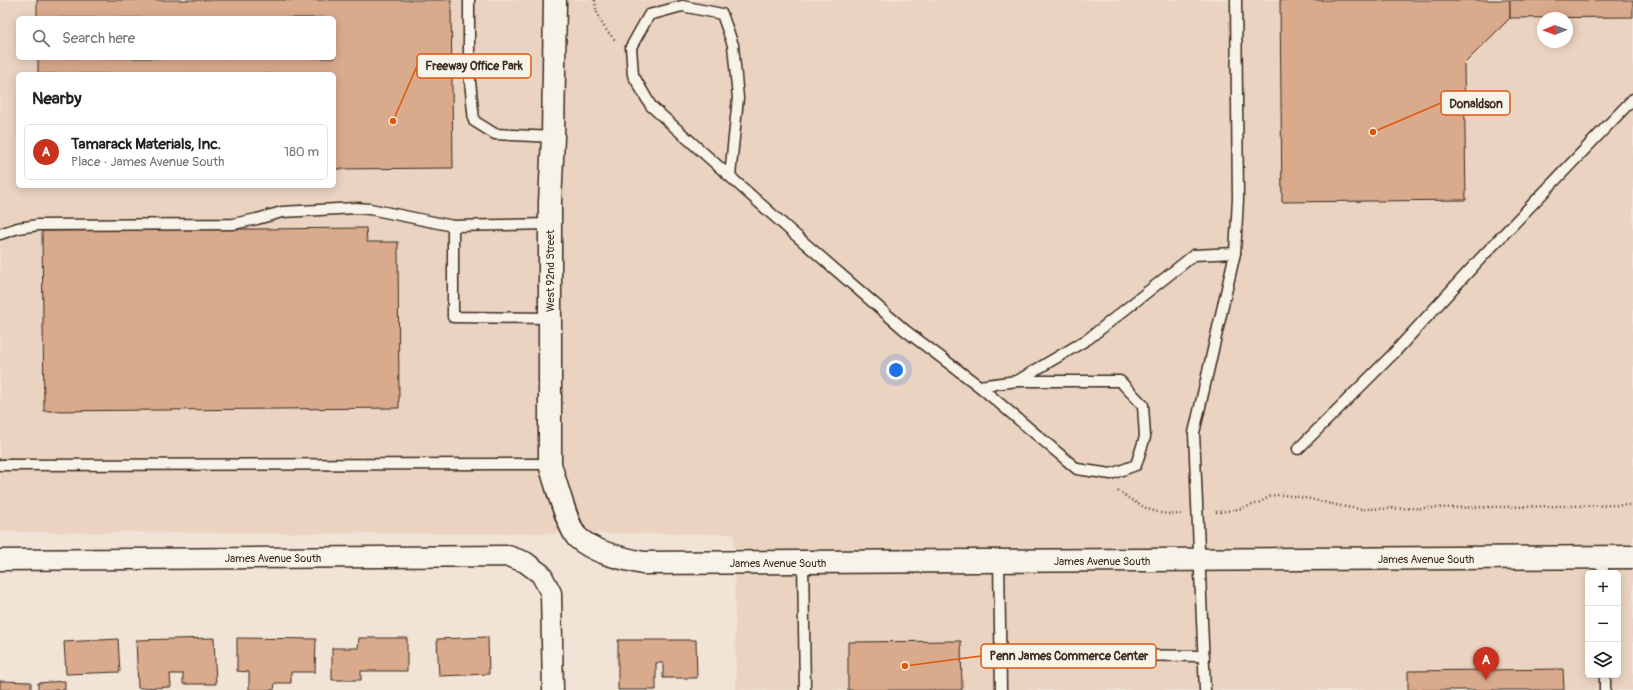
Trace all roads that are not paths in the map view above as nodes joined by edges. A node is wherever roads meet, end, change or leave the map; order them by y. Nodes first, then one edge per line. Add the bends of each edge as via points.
1 (470, 0) edge
2 (555, 0) edge
3 (1236, 0) edge
4 (1633, 99) edge
5 (553, 137) junction
6 (730, 176) junction
7 (550, 224) junction
8 (453, 226) junction
9 (0, 234) edge
10 (1235, 253) junction
11 (549, 318) junction
12 (1017, 381) junction
13 (979, 386) junction
14 (1298, 449) dead end
15 (550, 464) junction
16 (0, 465) edge
17 (577, 537) joint
18 (1633, 557) edge
19 (0, 560) edge
20 (1199, 560) junction
21 (1000, 561) junction
22 (803, 562) junction
23 (1603, 565) edge
24 (1001, 654) junction
25 (1204, 656) junction
26 (1605, 678) edge
27 (553, 690) edge
28 (805, 690) edge
29 (1001, 690) edge
30 (1205, 690) edge
31 (1605, 690) edge

1 - 5 lane via 469,71 474,121 495,134
2 - 5 street, West 92nd Street
3 - 10 lane via 1238,199
4 - 14 lane via 1393,354
5 - 7 street, West 92nd Street
6 - 6 lane via 651,106 633,75 631,47 649,15 682,6 722,14 733,45 738,98
6 - 13 lane via 906,331
7 - 8 lane
7 - 11 street, West 92nd Street
8 - 9 lane via 370,209 337,209 282,212 233,224 38,225
8 - 11 lane via 453,317
10 - 12 lane via 1194,255 1088,339
10 - 20 lane via 1194,433
11 - 15 street, West 92nd Street
12 - 13 lane
12 - 13 lane via 1120,381 1144,405 1145,437 1136,466 1111,474 1077,469
15 - 16 lane
15 - 17 street, West 92nd Street via 560,498
17 - 22 street, James Avenue South via 596,550 643,563
18 - 23 street, James Avenue South
19 - 27 street, James Avenue South via 508,556 525,562 541,574 551,593
20 - 21 street, James Avenue South
20 - 23 street, James Avenue South
20 - 25 lane
21 - 22 street, James Avenue South
21 - 24 lane
22 - 28 lane
24 - 25 lane
24 - 29 lane
25 - 30 lane
26 - 31 lane

